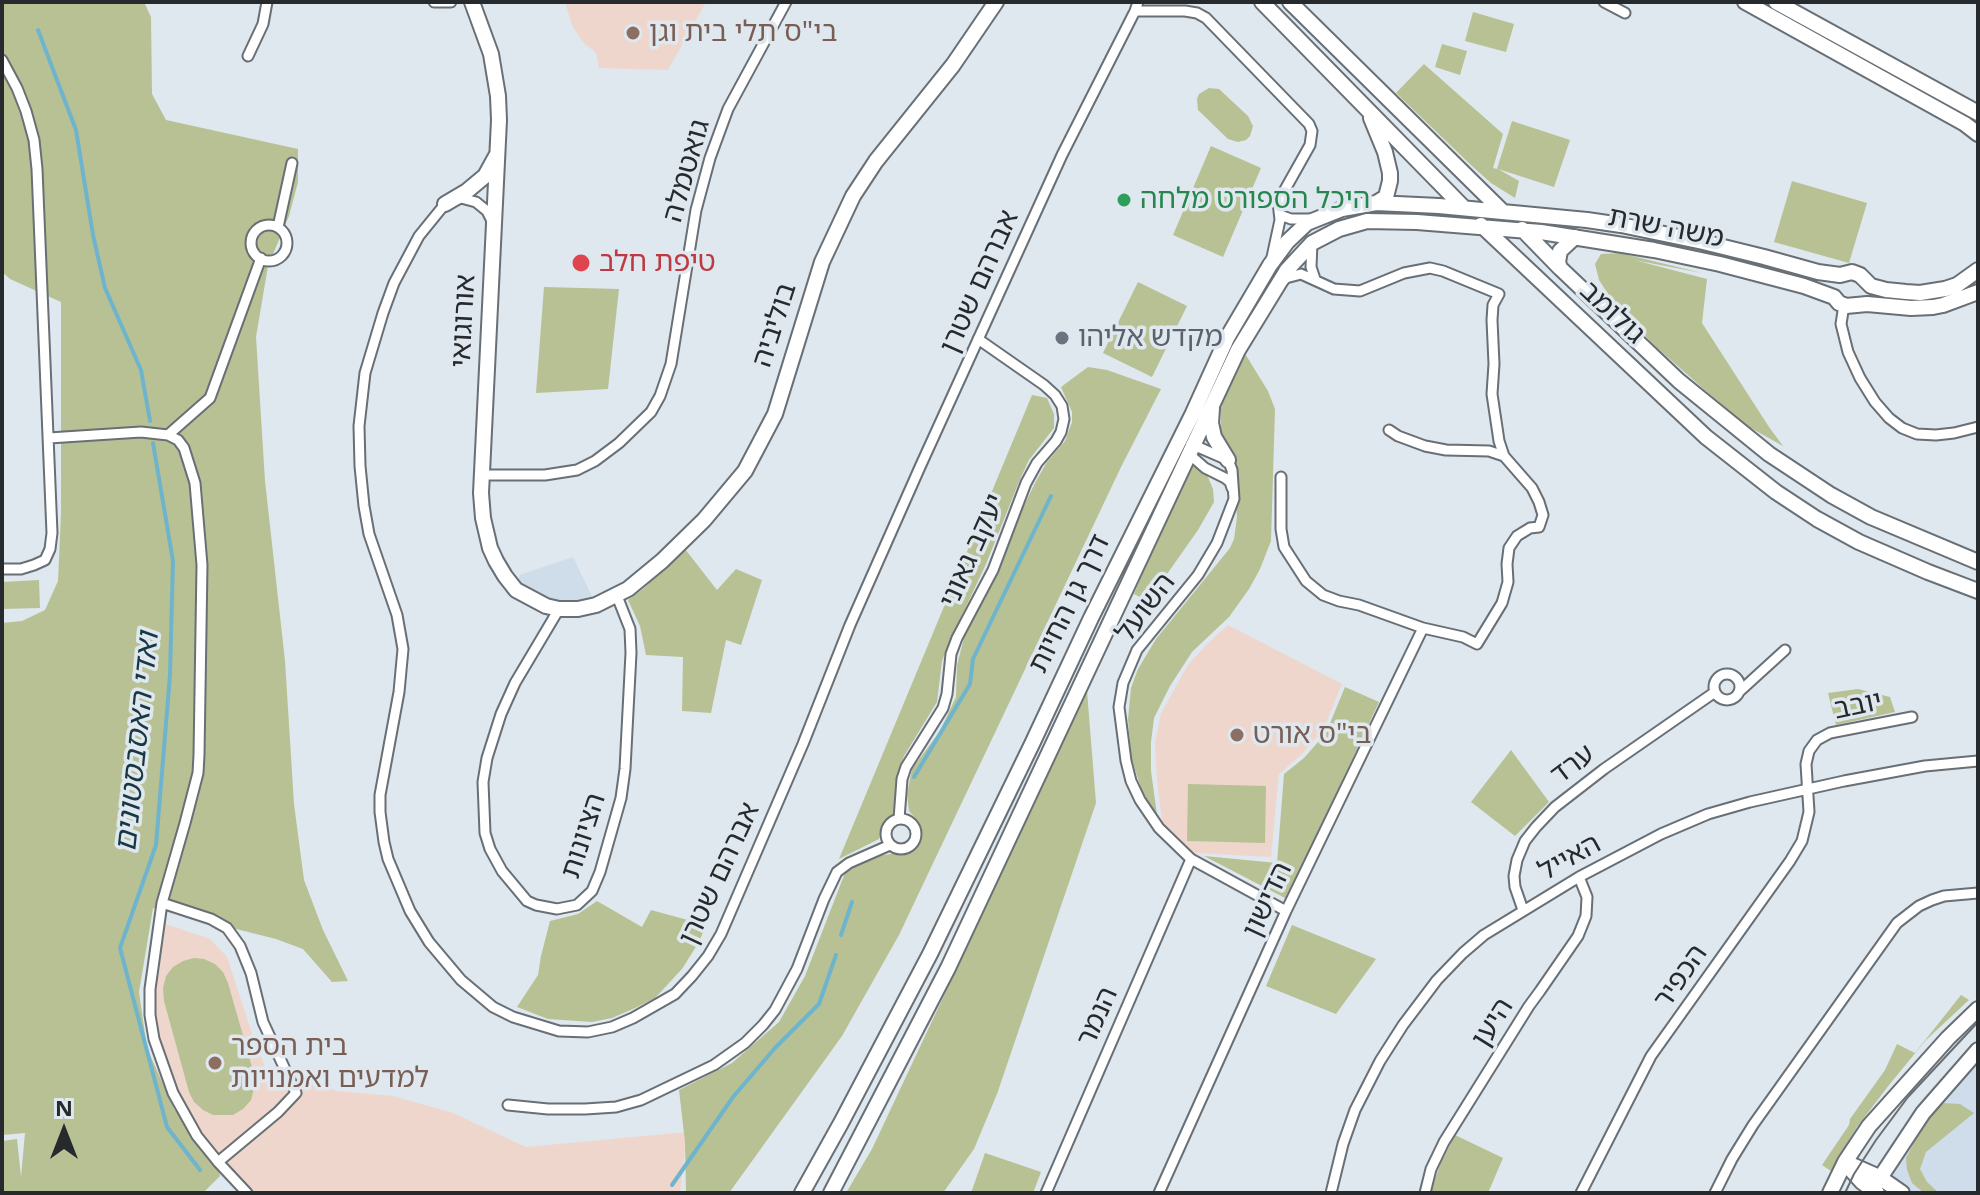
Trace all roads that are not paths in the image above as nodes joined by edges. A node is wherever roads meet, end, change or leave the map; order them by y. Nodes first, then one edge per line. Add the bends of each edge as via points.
1 (267, 2) edge
2 (434, 2) edge
3 (451, 2) edge
4 (472, 2) edge
5 (786, 2) edge
6 (996, 2) edge
7 (1262, 2) edge
8 (1290, 2) edge
9 (1604, 2) edge
10 (1745, 2) edge
11 (1776, 2) edge
12 (1136, 7) edge
13 (1625, 13) dead end
14 (248, 56) dead end
15 (2, 60) edge
16 (1366, 107) junction
17 (1978, 112) edge
18 (1965, 124) junction
19 (1978, 134) edge
20 (498, 152) junction
21 (292, 163) dead end
22 (1376, 203) junction
23 (445, 204) junction
24 (1463, 208) junction
25 (1502, 211) junction
26 (1280, 215) junction
27 (1317, 218) junction
28 (495, 226) junction
29 (278, 227) junction
30 (1484, 228) junction
31 (1523, 231) junction
32 (1575, 237) junction
33 (1312, 243) junction
34 (261, 258) junction
35 (1270, 265) junction
36 (1560, 268) junction
37 (1978, 270) edge
38 (1840, 275) junction
39 (1315, 279) junction
40 (1865, 282) junction
41 (1277, 285) junction
42 (1978, 292) edge
43 (1845, 302) junction
44 (978, 339) junction
45 (1212, 406) junction
46 (1978, 427) edge
47 (1389, 430) dead end
48 (168, 435) junction
49 (49, 438) junction
50 (1186, 447) junction
51 (1504, 456) junction
52 (1228, 460) junction
53 (482, 475) junction
54 (1281, 477) dead end
55 (1234, 499) junction
56 (1978, 562) edge
57 (2, 569) edge
58 (1978, 591) edge
59 (617, 596) junction
60 (559, 609) junction
61 (1423, 628) junction
62 (1785, 650) dead end
63 (1740, 691) junction
64 (1715, 692) junction
65 (1912, 717) dead end
66 (1978, 761) edge
67 (1807, 788) junction
68 (899, 819) junction
69 (890, 845) junction
70 (1191, 859) junction
71 (1579, 877) junction
72 (1978, 893) edge
73 (162, 903) junction
74 (1523, 910) junction
75 (1286, 911) junction
76 (1978, 1009) edge
77 (1978, 1050) edge
78 (508, 1105) dead end
79 (218, 1162) junction
80 (1845, 1162) junction
81 (1874, 1188) edge
82 (247, 1193) edge
83 (802, 1193) edge
84 (831, 1193) edge
85 (1046, 1193) edge
86 (1159, 1193) edge
87 (1331, 1193) edge
88 (1425, 1193) edge
89 (1581, 1193) edge
90 (1715, 1193) edge
91 (1830, 1193) edge
92 (1902, 1193) edge

1 - 14 street
2 - 3 street
4 - 20 main road, אורוגואי via 494,72
5 - 53 street, גואטמלה via 728,109 707,166 671,364 651,412 619,443 577,470
6 - 59 main road, בוליביה via 853,196 822,262 775,414 745,471 704,520
7 - 16 main road, גולומב
8 - 25 main road, גולומב
9 - 13 street
10 - 18 main road
11 - 17 main road
12 - 26 street via 1206,18 1305,117 1312,131 1310,145 1279,197
12 - 44 street, אברהם שטרן
15 - 49 street via 22,99 34,140
16 - 22 main road via 1390,173 1386,197
16 - 24 main road, גולומב
17 - 18 street
18 - 19 main road
20 - 23 main road via 485,176
20 - 28 main road, אורוגואי
21 - 29 street
22 - 24 main road, דרך גן החיות
22 - 27 main road, דרך גן החיות
23 - 28 street via 461,198 476,202
23 - 44 street, אברהם שטרן via 419,236 394,283 365,373 360,413 369,534 403,649 380,812 399,887 442,959 493,1007 540,1027 588,1032 612,1027 675,994 708,956 734,908 850,625
24 - 25 main road, דרך גן החיות
24 - 30 main road, גולומב
25 - 31 main road, גולומב
25 - 38 main road, משה שרת via 1621,225
26 - 27 street
26 - 35 street
27 - 35 main road, דרך גן החיות via 1297,231
28 - 53 main road, אורוגואי
29 - 34 street via 286,236 286,248 273,260
29 - 34 street via 267,225 253,234 251,245
30 - 31 main road, משה שרת
30 - 33 main road, דרך גן החיות via 1367,221
30 - 58 main road, גולומב via 1706,437 1776,492 1859,542
31 - 32 main road, משה שרת
31 - 36 main road, גולומב
32 - 36 main road via 1560,251
32 - 43 main road, משה שרת via 1720,264
33 - 39 street
33 - 41 main road, דרך גן החיות
34 - 48 street via 210,398
35 - 50 main road, דרך גן החיות via 1227,338 1193,413
36 - 56 main road, גולומב via 1679,381 1780,462 1871,517
37 - 40 main road via 1957,285 1920,293
38 - 40 main road via 1855,273
38 - 43 main road via 1832,289
39 - 41 street via 1301,274
39 - 51 street via 1334,289 1360,291 1430,268 1499,294 1493,305 1492,394
40 - 43 main road via 1866,293
41 - 45 main road, דרך גן החיות
42 - 43 main road, משה שרת via 1933,307
43 - 46 street via 1841,324 1848,352 1889,418 1917,434
44 - 68 street, יעקב גאוני via 1055,395 1064,419 1056,441 1026,483 993,570 954,646 943,708 902,779
45 - 50 main road, דרך גן החיות
45 - 52 main road via 1214,437
47 - 51 street via 1425,446
48 - 49 street
48 - 73 street via 184,448 195,483 202,660 198,773
49 - 57 street via 50,549 45,560 34,565
50 - 52 street
50 - 55 street via 1205,468 1230,482
50 - 83 main road, דרך גן החיות via 1091,618 930,954
50 - 84 main road, דרך גן החיות via 948,968
51 - 61 street via 1539,502 1539,527 1517,536 1509,548 1502,603 1477,644
52 - 55 street, השועל
53 - 60 main road, אורוגואי via 483,518 496,561 516,590
54 - 61 street via 1284,547 1306,581 1323,595
55 - 70 street, השועל via 1198,575 1137,650 1119,707 1131,781 1159,828
59 - 60 main road, בוליביה via 596,605
59 - 60 street, הציונות via 630,629 631,653 621,798 592,891 577,905 557,909 527,901 502,871 485,833 483,782 501,714
61 - 75 street, הדישון
62 - 63 street
63 - 64 street via 1727,700
63 - 64 street via 1739,680 1728,674 1717,679
64 - 74 street, ערד via 1604,769 1536,827 1525,841 1514,876
65 - 67 street, יובב via 1817,740 1806,764
66 - 67 street, האייל
67 - 71 street, האייל via 1708,814
67 - 89 street, הכפיר via 1809,812 1802,841 1651,1056
68 - 69 street via 887,827
68 - 69 street via 912,824 915,840 900,849
69 - 78 street via 837,872 775,1010 745,1043 714,1065 616,1107
70 - 75 street, השועל
70 - 85 street, הנמר
71 - 74 street, האייל
71 - 88 street, היען via 1587,897 1578,936 1444,1142
72 - 90 street via 1932,900 1897,923 1753,1125
73 - 79 street via 150,989 154,1039 173,1093
73 - 79 street via 211,919 227,928 240,946 263,1022 296,1093
74 - 87 street, האייל via 1450,965 1403,1025 1361,1097
75 - 86 street, הדישון
76 - 80 main road via 1879,1114
77 - 81 main road via 1923,1113
79 - 82 street
80 - 81 main road
80 - 91 main road
81 - 92 main road

